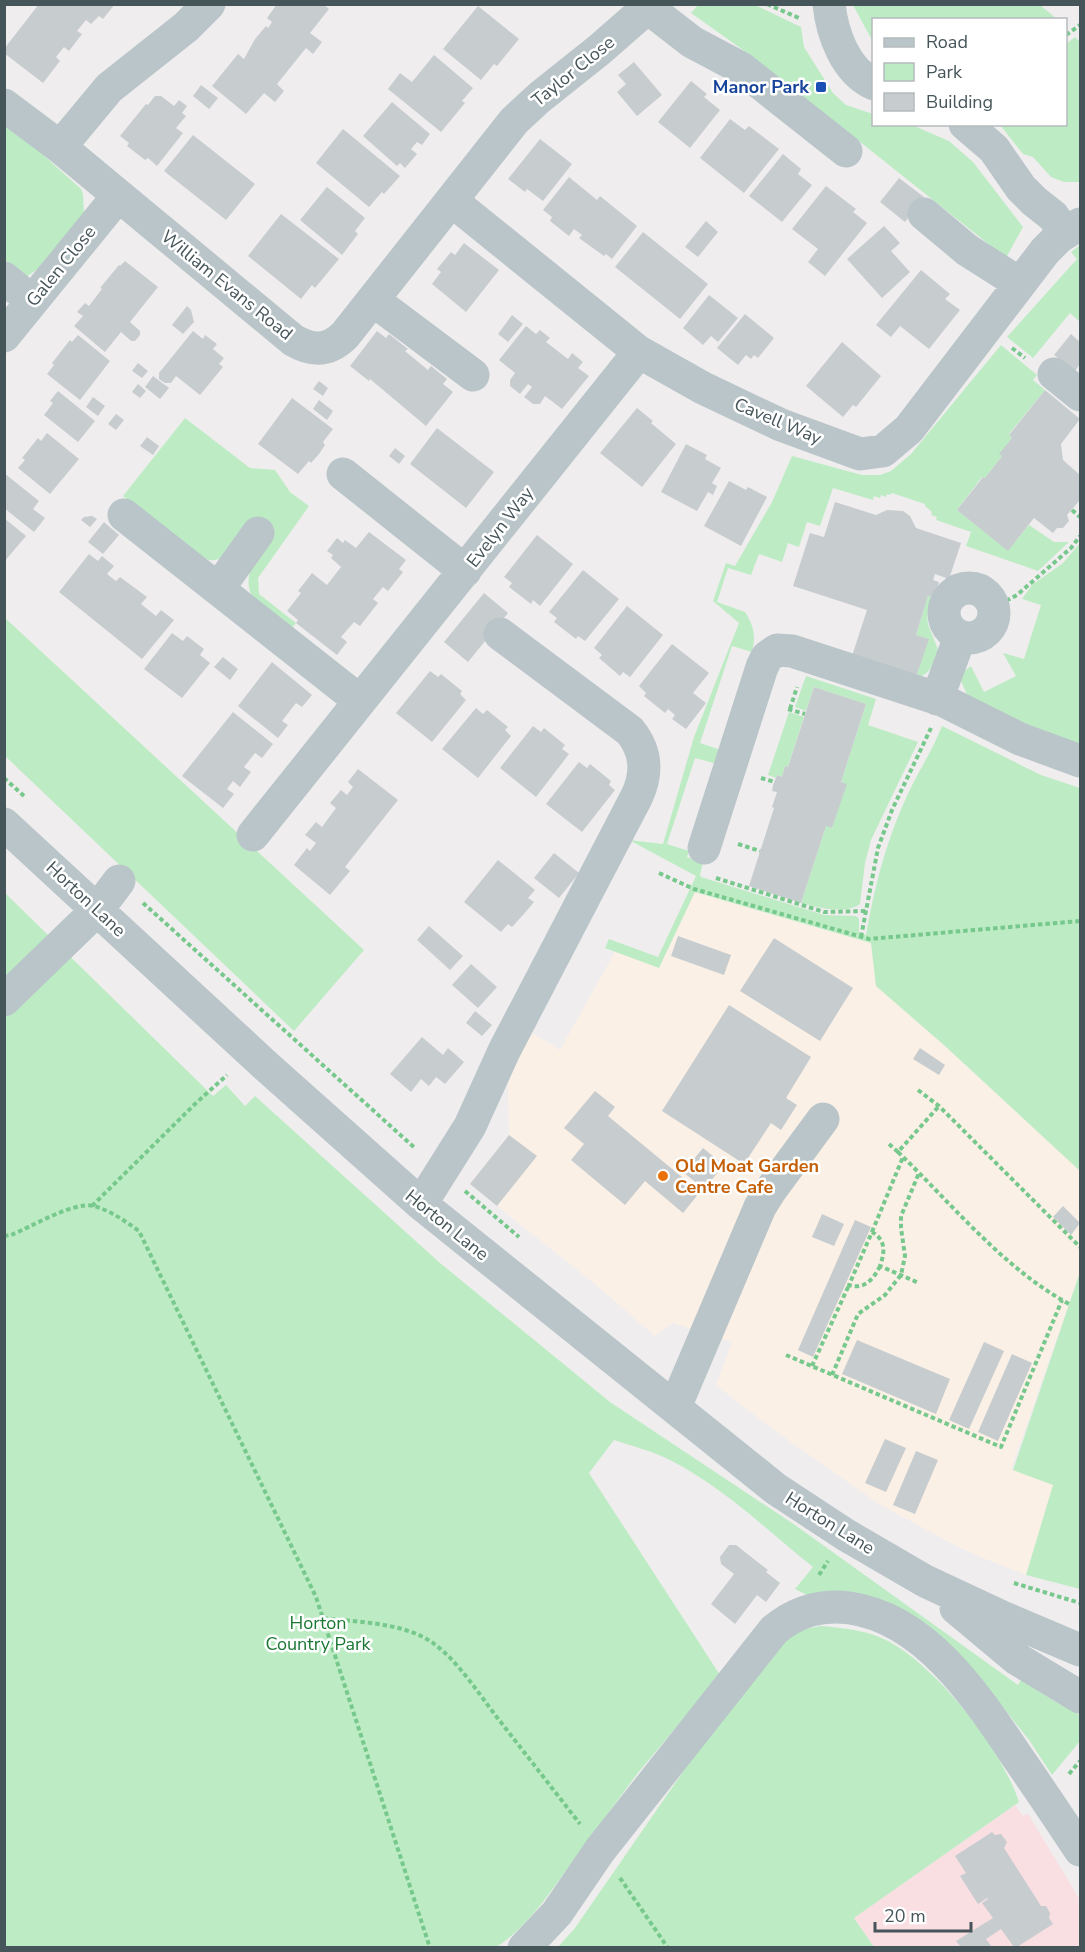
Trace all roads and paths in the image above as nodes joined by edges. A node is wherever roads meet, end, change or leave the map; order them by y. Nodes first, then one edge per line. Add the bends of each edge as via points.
1 (209, 4) edge
2 (829, 4) edge
3 (645, 6) edge
4 (1080, 25) edge
5 (1067, 34) edge
6 (872, 83) edge
7 (4, 105) edge
8 (967, 126) edge
9 (500, 137) joint
10 (60, 147) junction
11 (846, 151) dead end
12 (118, 196) junction
13 (452, 201) junction
14 (924, 214) dead end
15 (1073, 228) edge
16 (4, 278) edge
17 (1020, 283) junction
18 (374, 300) junction
19 (32, 301) junction
20 (987, 328) junction
21 (4, 336) edge
22 (639, 352) junction
23 (1054, 374) joint
24 (473, 375) dead end
25 (1080, 395) edge
26 (344, 474) dead end
27 (1071, 510) dead end
28 (123, 515) dead end
29 (1080, 517) edge
30 (258, 533) dead end
31 (1080, 536) edge
32 (465, 571) junction
33 (218, 589) junction
34 (993, 608) joint
35 (500, 634) dead end
36 (940, 700) junction
37 (360, 701) junction
38 (1080, 761) edge
39 (4, 778) edge
40 (31, 802) dead end
41 (4, 824) edge
42 (253, 835) dead end
43 (704, 848) joint
44 (659, 873) dead end
45 (119, 881) joint
46 (98, 909) junction
47 (866, 911) junction
48 (1080, 921) edge
49 (861, 937) junction
50 (4, 1000) edge
51 (235, 1078) dead end
52 (918, 1090) dead end
53 (939, 1106) junction
54 (823, 1119) dead end
55 (889, 1144) dead end
56 (898, 1152) junction
57 (903, 1157) junction
58 (442, 1172) junction
59 (919, 1173) junction
60 (421, 1204) junction
61 (92, 1206) junction
62 (872, 1232) junction
63 (4, 1236) edge
64 (522, 1239) dead end
65 (1080, 1247) edge
66 (880, 1266) junction
67 (901, 1275) junction
68 (919, 1283) dead end
69 (849, 1285) junction
70 (1062, 1300) junction
71 (1070, 1304) dead end
72 (786, 1355) dead end
73 (812, 1366) junction
74 (832, 1375) junction
75 (675, 1407) junction
76 (846, 1535) junction
77 (1005, 1580) dead end
78 (925, 1581) junction
79 (1080, 1603) edge
80 (804, 1611) junction
81 (323, 1618) junction
82 (1080, 1650) edge
83 (1080, 1697) edge
84 (600, 1850) junction
85 (1080, 1850) edge
86 (430, 1947) edge
87 (524, 1947) edge
88 (668, 1947) edge

1 - 10 street via 186,27 118,79
2 - 6 street via 844,53 857,73
3 - 9 street, Taylor Close
3 - 11 street via 692,42 741,68
4 - 5 path
7 - 10 street, William Evans Road
8 - 15 street via 994,149 1034,201
9 - 13 street, William Evans Road
10 - 12 street, William Evans Road
12 - 18 street, William Evans Road via 290,338 308,348 334,345
12 - 19 street, Galen Close
13 - 18 street, William Evans Road
13 - 22 street, Cavell Way
14 - 17 street via 967,250
15 - 17 street, Cavell Way via 1045,251
16 - 19 street
17 - 20 street, Cavell Way
18 - 24 street
19 - 21 street, Galen Close
20 - 22 street, Cavell Way via 909,429 883,451 861,454 781,425
20 - 23 path via 1030,362
22 - 32 street, Evelyn Way
23 - 25 street
26 - 32 street
27 - 29 path
28 - 33 street
30 - 33 street
31 - 34 path via 1017,595
32 - 37 street, Evelyn Way
33 - 37 street
34 - 36 street via 986,632 976,638 960,637
35 - 58 street via 630,731 640,745 645,771 641,788 504,1051 470,1126
36 - 38 street via 1020,739
36 - 43 street via 792,651 777,650 764,663
36 - 47 path via 887,822 874,862
37 - 42 street, Evelyn Way
39 - 40 path
41 - 46 street, Horton Lane
43 - 47 path via 709,858 705,874 824,912
44 - 49 path via 693,889
45 - 46 street
45 - 58 path
46 - 50 street
46 - 60 street, Horton Lane
47 - 49 path
48 - 49 path via 885,939
51 - 61 path via 228,1074
52 - 53 path
53 - 56 path
53 - 65 path
54 - 75 street via 760,1207
55 - 56 path
56 - 57 path
57 - 59 path
57 - 62 path
58 - 60 street
58 - 64 path
59 - 67 path via 901,1216 905,1256
59 - 70 path via 1002,1254
60 - 75 street, Horton Lane
61 - 63 path via 73,1208
61 - 81 path via 118,1216 139,1231
62 - 66 path via 884,1248
62 - 69 path
66 - 67 path
66 - 69 path via 863,1286
67 - 68 path
67 - 74 path via 885,1295 858,1314
69 - 73 path
70 - 71 path
70 - 74 path via 1001,1447
72 - 73 path
73 - 74 path
75 - 76 street, Horton Lane via 776,1490
76 - 78 street, Horton Lane
76 - 80 path via 807,1593
77 - 79 path
78 - 82 street, Horton Lane
78 - 83 street, Horton Lane via 1017,1659
80 - 84 street via 774,1630
80 - 85 street via 840,1607 861,1610 910,1633 936,1654 991,1717
81 - 84 path via 408,1631 438,1647 465,1676
81 - 86 path
84 - 87 street via 557,1913
84 - 88 path

